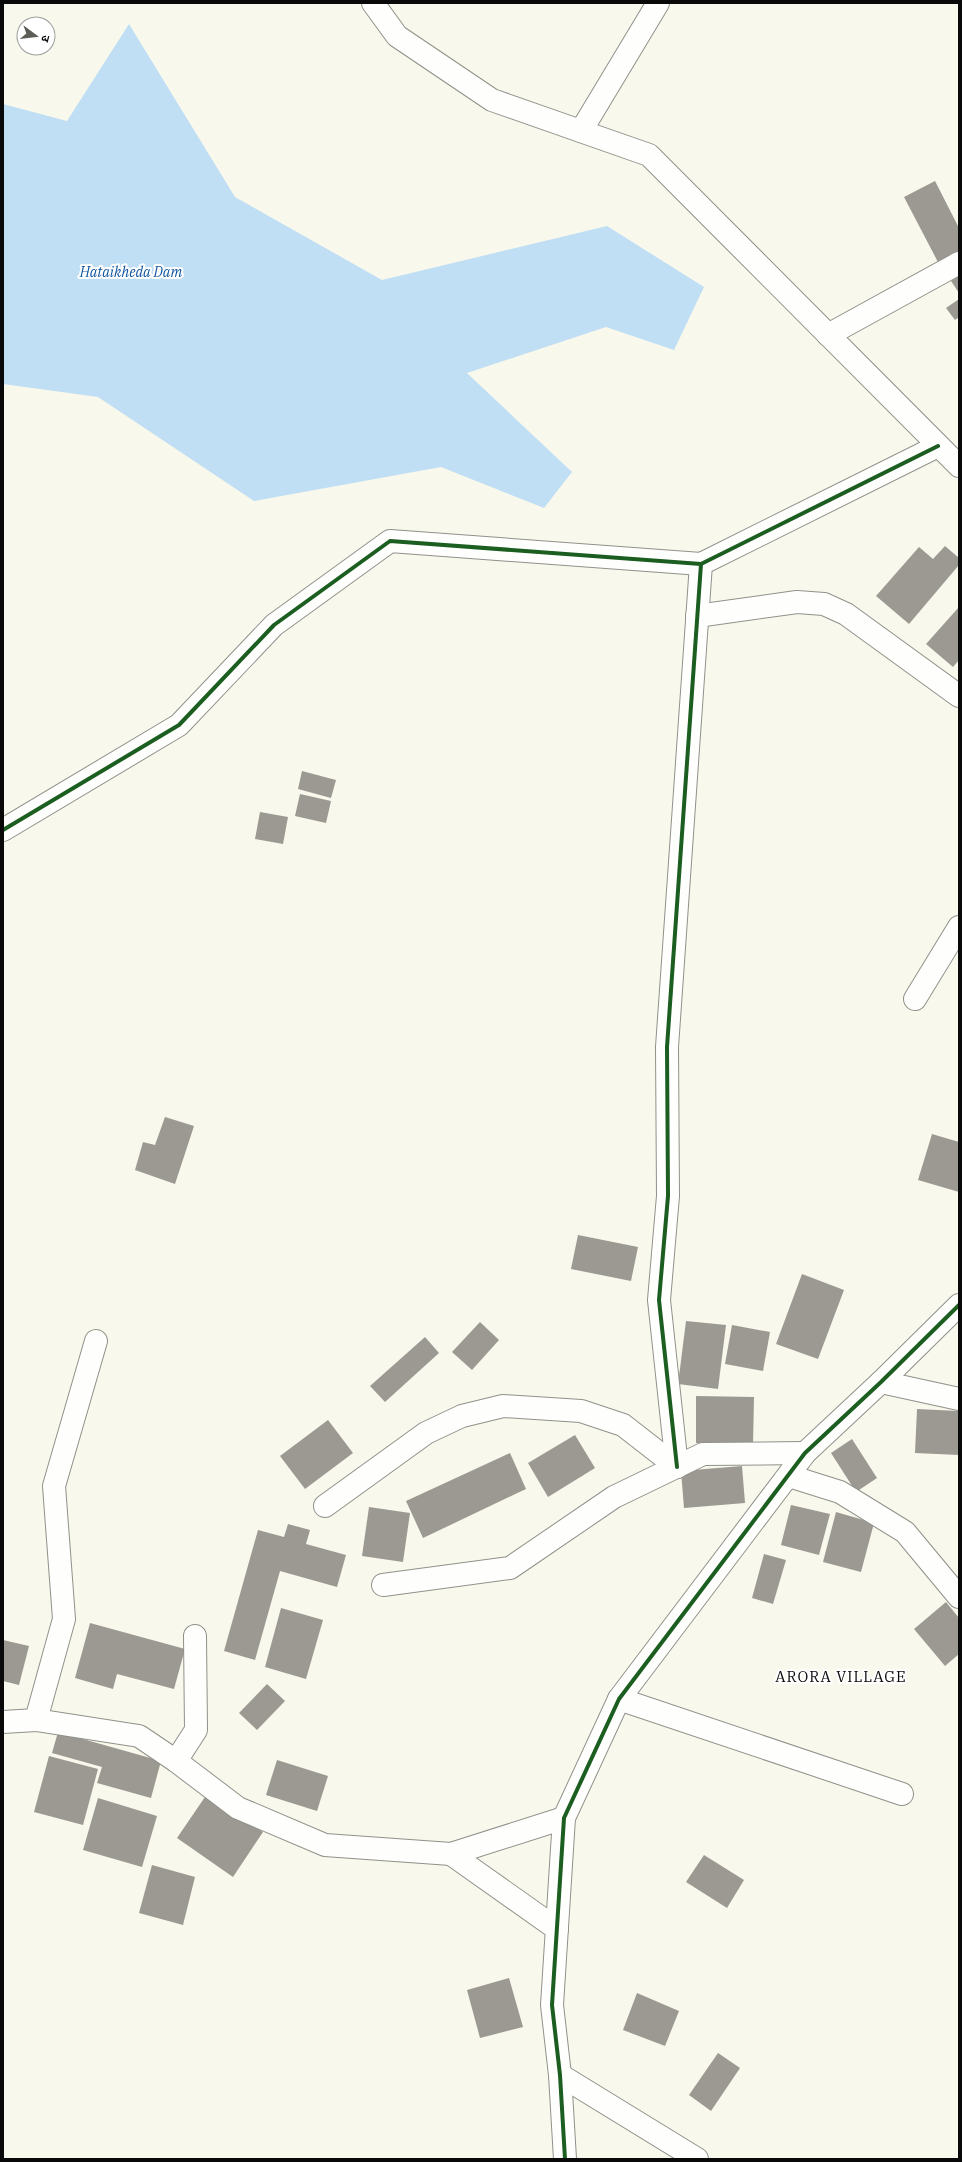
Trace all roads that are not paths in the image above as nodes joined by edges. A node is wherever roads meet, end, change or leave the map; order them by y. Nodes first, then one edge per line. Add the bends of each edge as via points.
1 (373, 3) edge
2 (658, 3) edge
3 (581, 131) junction
4 (959, 264) edge
5 (828, 335) junction
6 (938, 446) junction
7 (959, 466) edge
8 (701, 564) junction
9 (697, 616) junction
10 (959, 696) edge
11 (3, 830) edge
12 (959, 927) edge
13 (915, 999) dead end
14 (959, 1305) edge
15 (96, 1341) dead end
16 (881, 1382) junction
17 (959, 1399) edge
18 (805, 1452) junction
19 (676, 1467) junction
20 (789, 1476) junction
21 (325, 1506) dead end
22 (383, 1585) dead end
23 (959, 1597) edge
24 (195, 1636) dead end
25 (619, 1699) junction
26 (36, 1720) junction
27 (3, 1722) edge
28 (176, 1760) junction
29 (902, 1794) dead end
30 (564, 1818) junction
31 (451, 1854) junction
32 (557, 1929) junction
33 (560, 2075) junction
34 (565, 2159) edge
35 (697, 2159) edge

1 - 3 street via 397,36 492,100
2 - 3 street
3 - 5 street via 649,155
4 - 5 street
5 - 6 street
6 - 7 street
6 - 8 street
8 - 9 street
8 - 11 street via 390,541 274,625 178,725
9 - 10 street via 797,602 824,604 846,614
9 - 19 street via 667,1047 668,1196 658,1300
12 - 13 street
14 - 16 street
15 - 26 street via 54,1486 64,1619
16 - 17 street
16 - 18 street
18 - 19 street via 703,1454
18 - 20 street
19 - 21 street via 623,1425 581,1411 503,1406 462,1416 426,1433
19 - 22 street via 614,1497 510,1568
20 - 23 street via 840,1492 905,1532
20 - 25 street
24 - 28 street via 196,1730
25 - 29 street
25 - 30 street
26 - 27 street
26 - 28 street via 139,1736
28 - 31 street via 238,1808 325,1845
30 - 31 street
30 - 32 street
31 - 32 street
32 - 33 street via 552,2005
33 - 34 street
33 - 35 street

